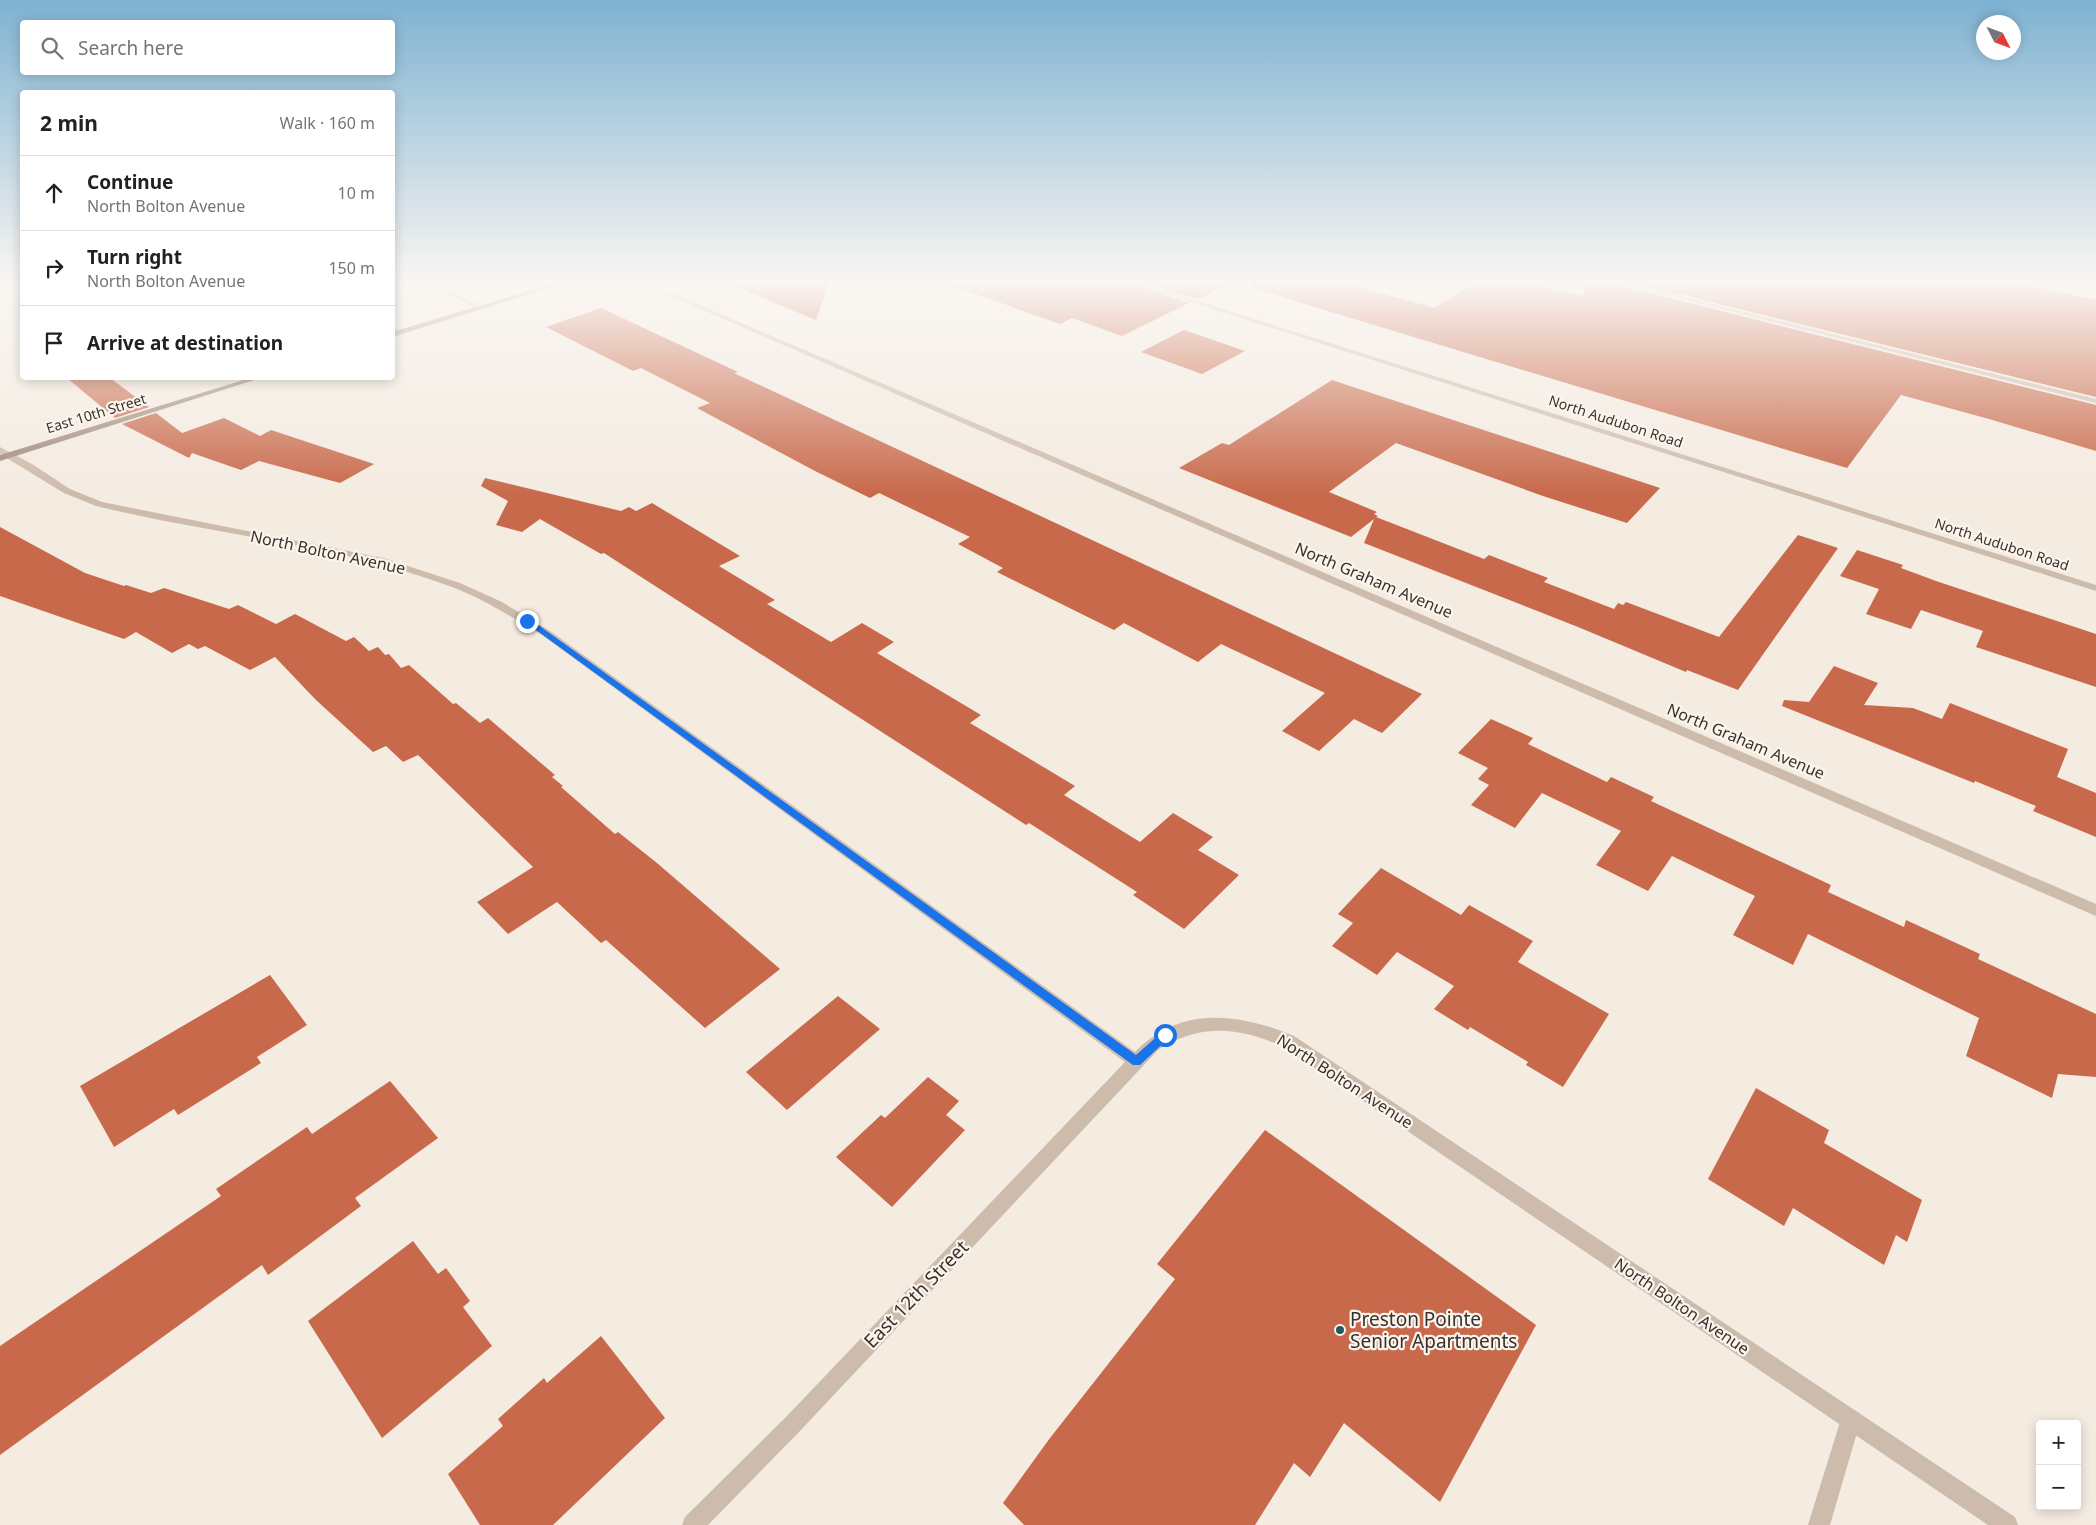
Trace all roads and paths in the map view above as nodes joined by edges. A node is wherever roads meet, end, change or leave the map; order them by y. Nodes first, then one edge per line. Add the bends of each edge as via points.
1 (804, 352) edge
2 (1352, 352) edge
3 (1899, 352) edge
4 (251, 380) edge
5 (2096, 401) edge
6 (3, 454) edge
7 (2096, 588) edge
8 (2096, 910) edge
9 (1137, 1062) junction
10 (1850, 1419) junction
11 (694, 1525) edge
12 (1819, 1525) edge
13 (2007, 1525) edge

1 - 8 street, North Graham Avenue
2 - 7 street, North Audubon Road
3 - 5 street
4 - 6 main road, East 10th Street
6 - 9 street, North Bolton Avenue via 67,491 99,504 379,560 456,585 498,604 546,633
9 - 10 street, North Bolton Avenue via 1165,1035 1214,1024 1252,1026 1288,1040
9 - 11 street, East 12th Street
10 - 12 street
10 - 13 street, North Bolton Avenue

